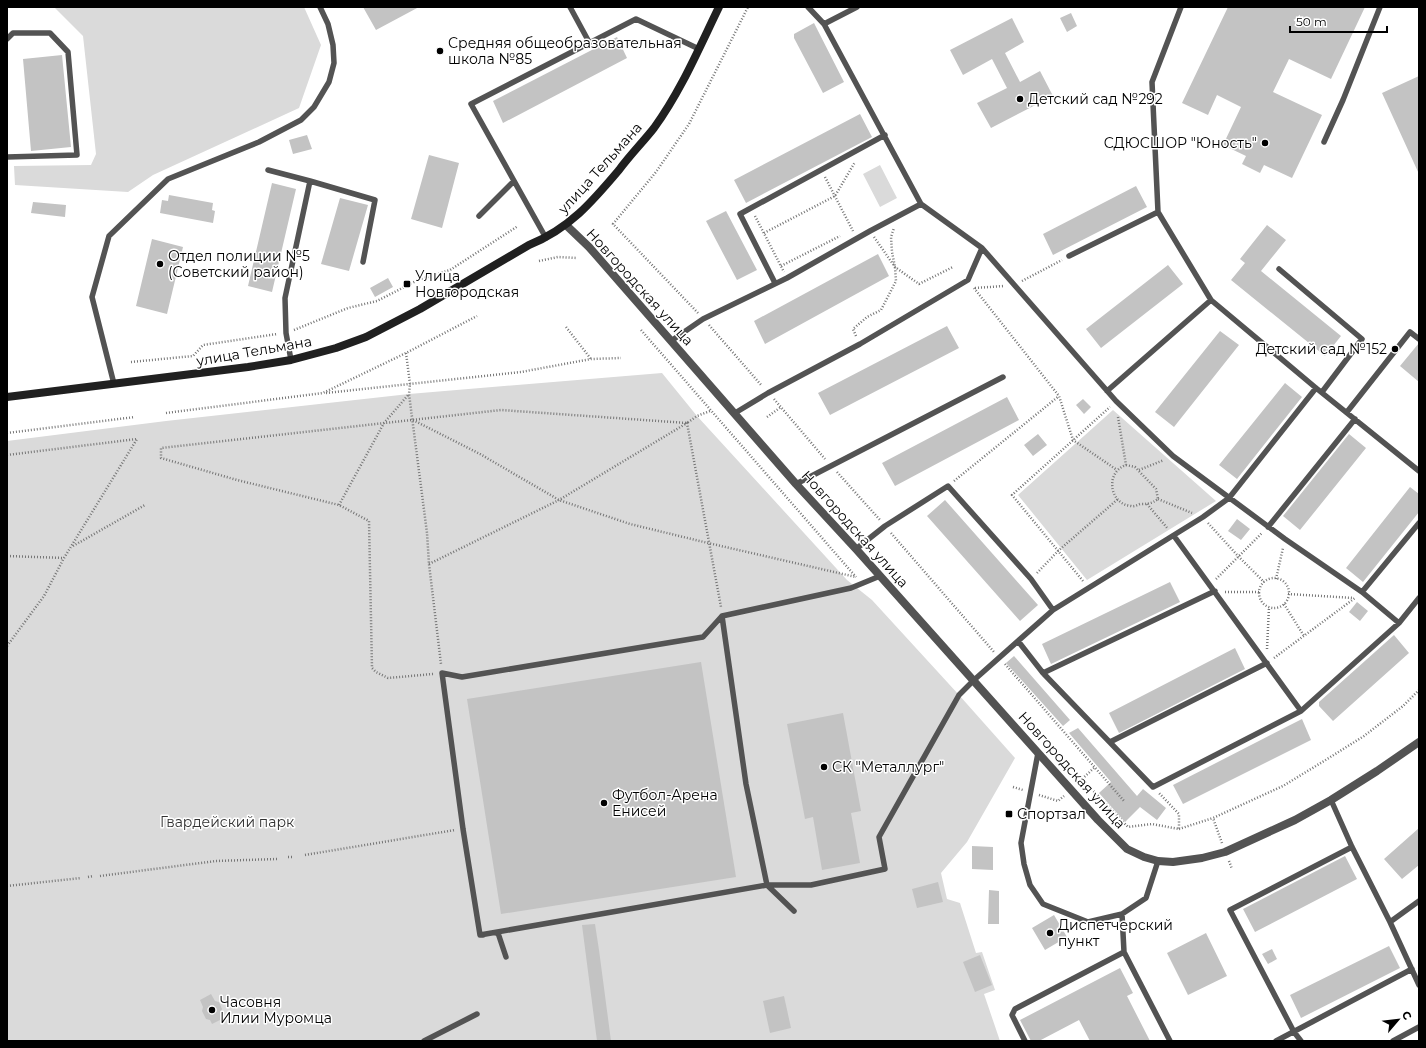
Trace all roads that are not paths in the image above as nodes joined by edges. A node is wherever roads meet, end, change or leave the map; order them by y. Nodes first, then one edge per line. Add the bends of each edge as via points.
1 (320, 7) edge
2 (570, 7) edge
3 (719, 7) edge
4 (808, 7) edge
5 (857, 7) edge
6 (1181, 7) edge
7 (1380, 7) edge
8 (824, 24) junction
9 (7, 39) edge
10 (589, 42) junction
11 (699, 48) junction
12 (885, 135) junction
13 (1324, 142) dead end
14 (7, 156) edge
15 (268, 170) dead end
16 (310, 181) junction
17 (514, 181) junction
18 (921, 204) junction
19 (1158, 212) junction
20 (479, 216) dead end
21 (566, 225) junction
22 (546, 238) junction
23 (982, 248) junction
24 (1069, 256) road end
25 (363, 262) dead end
26 (1278, 269) dead end
27 (775, 283) junction
28 (1211, 300) junction
29 (1419, 339) edge
30 (671, 341) junction
31 (291, 360) junction
32 (1004, 377) dead end
33 (114, 384) junction
34 (1316, 388) junction
35 (1107, 391) junction
36 (1322, 392) junction
37 (7, 397) edge
38 (1347, 412) junction
39 (735, 413) junction
40 (1355, 418) junction
41 (1419, 471) edge
42 (796, 484) junction
43 (1229, 498) junction
44 (1419, 523) edge
45 (1268, 527) junction
46 (1174, 536) junction
47 (856, 549) junction
48 (880, 576) junction
49 (1215, 592) junction
50 (1362, 592) junction
51 (1419, 598) edge
52 (1053, 610) junction
53 (722, 616) junction
54 (1399, 623) junction
55 (1018, 641) junction
56 (1267, 663) junction
57 (1042, 673) junction
58 (974, 680) junction
59 (1301, 711) junction
60 (1110, 742) junction
61 (1419, 742) edge
62 (1038, 753) junction
63 (1330, 800) junction
64 (1352, 847) junction
65 (1158, 861) junction
66 (767, 885) junction
67 (1419, 901) edge
68 (794, 911) dead end
69 (1122, 914) junction
70 (1390, 922) junction
71 (498, 933) junction
72 (1124, 952) junction
73 (506, 957) dead end
74 (1412, 969) junction
75 (1419, 985) edge
76 (477, 1014) dead end
77 (1419, 1027) edge
78 (1294, 1032) junction
79 (424, 1041) edge
80 (1025, 1041) edge
81 (1170, 1041) edge
82 (1276, 1041) edge
83 (1301, 1041) edge
84 (1393, 1041) edge

1 - 33 lane via 328,24 334,63 329,82 314,107 302,120 259,142 168,180 109,236 92,297
2 - 10 lane
3 - 11 main road, улица Тельмана
4 - 8 lane
5 - 8 lane
6 - 19 lane via 1152,82
7 - 13 lane
8 - 12 lane
9 - 14 lane via 13,33 50,33 68,52 77,155
10 - 11 lane via 636,19
10 - 17 lane via 471,104
11 - 21 main road, улица Тельмана via 680,88 654,128 606,185
12 - 18 lane
12 - 27 lane via 740,214
15 - 16 lane
16 - 25 lane via 375,200
16 - 31 lane via 285,298 286,333
17 - 20 lane
17 - 22 lane
18 - 23 lane
18 - 27 lane
19 - 24 lane
19 - 28 lane
21 - 22 main road, улица Тельмана
21 - 30 street, Новгородская улица via 589,247
22 - 31 main road, улица Тельмана via 529,245 420,309 366,337
23 - 35 lane
23 - 39 lane via 968,280 860,344
26 - 36 lane via 1362,339
27 - 30 lane via 703,319
28 - 34 lane
28 - 35 lane
29 - 38 lane via 1410,332
30 - 39 street, Новгородская улица
31 - 33 main road, улица Тельмана
32 - 42 lane
33 - 37 main road, улица Тельмана
34 - 36 lane
34 - 43 lane
35 - 43 lane via 1173,456
36 - 38 lane
38 - 40 lane
39 - 42 street, Новгородская улица
40 - 41 lane
40 - 45 lane
42 - 47 street, Новгородская улица
43 - 45 lane
43 - 46 lane
44 - 50 lane
45 - 50 lane
46 - 49 lane
46 - 52 lane
47 - 48 street, Новгородская улица
47 - 52 lane via 885,526 948,486 1031,579
48 - 53 lane via 851,588
48 - 58 street, Новгородская улица
49 - 56 lane
49 - 57 lane
50 - 54 lane
51 - 54 lane
52 - 55 lane
53 - 66 lane via 746,784
53 - 71 lane via 703,637 462,677 442,672 480,935
54 - 59 lane
55 - 57 lane
55 - 58 lane
56 - 59 lane
56 - 60 lane
57 - 60 lane
58 - 62 street, Новгородская улица
58 - 66 lane via 957,699 879,837 885,869 811,885
59 - 60 lane via 1153,787
61 - 63 street
62 - 65 street, Новгородская улица via 1127,849
62 - 69 lane via 1021,843 1030,886 1043,904 1088,922
63 - 64 lane
63 - 65 street via 1295,820 1225,852 1173,862
64 - 70 lane
64 - 78 lane via 1230,910
65 - 69 lane via 1146,898
66 - 68 lane
66 - 71 lane
67 - 70 lane
69 - 72 lane
70 - 74 lane
71 - 73 lane
72 - 80 lane via 1015,1010 1012,1015
72 - 81 lane
74 - 75 lane
74 - 78 lane
76 - 79 lane
77 - 84 lane
78 - 82 lane
78 - 83 lane

